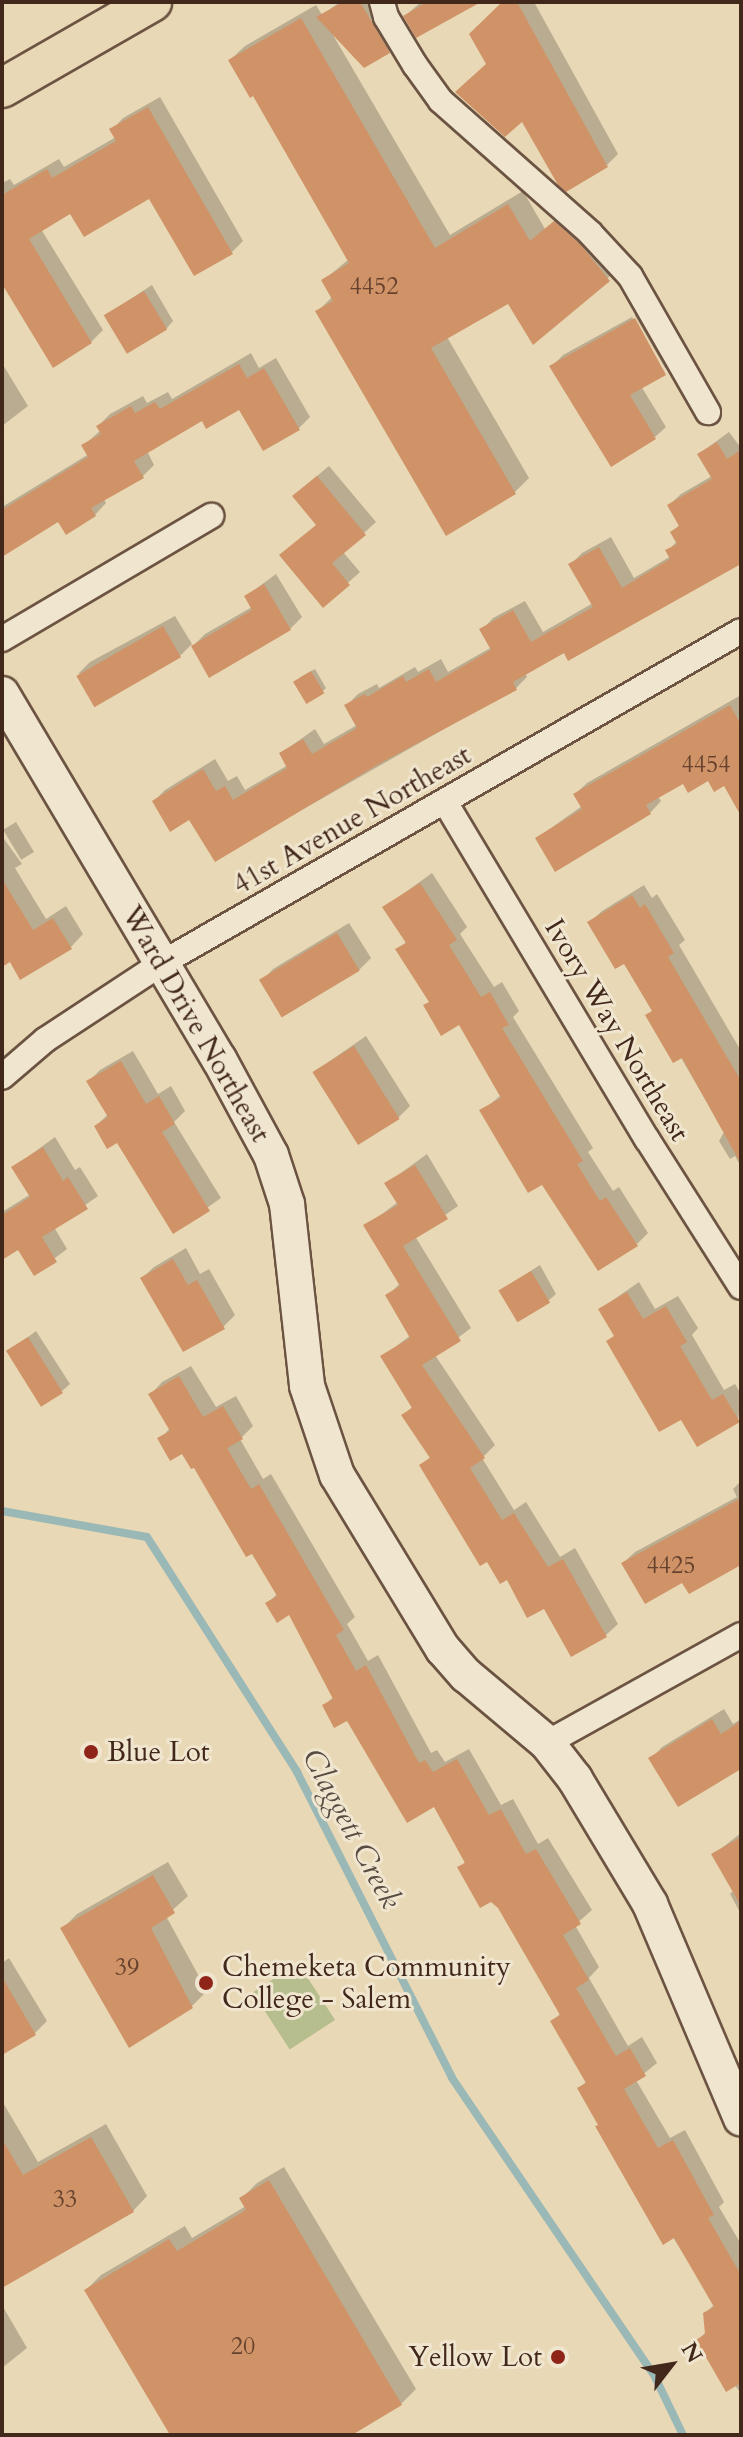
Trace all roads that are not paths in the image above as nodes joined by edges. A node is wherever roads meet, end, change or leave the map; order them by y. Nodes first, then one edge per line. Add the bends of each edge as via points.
1 (152, 2) edge
2 (382, 2) edge
3 (2, 88) edge
4 (708, 412) dead end
5 (211, 516) dead end
6 (741, 631) edge
7 (2, 639) edge
8 (2, 694) edge
9 (445, 802) junction
10 (162, 963) junction
11 (2, 1077) edge
12 (741, 1287) edge
13 (741, 1635) edge
14 (547, 1743) junction
15 (741, 2118) edge

1 - 3 main road
2 - 4 street via 386,17 441,101 590,233 630,276
5 - 7 street
6 - 9 street, 41st Avenue Northeast
8 - 10 street, Ward Drive Northeast
9 - 10 street, 41st Avenue Northeast
9 - 12 street, Ivory Way Northeast
10 - 11 street, 41st Avenue Northeast via 45,1040
10 - 14 street, Ward Drive Northeast via 271,1155 287,1204 307,1386 337,1475 443,1649
13 - 14 street
14 - 15 street, Ward Drive Northeast via 575,1779 650,1904

